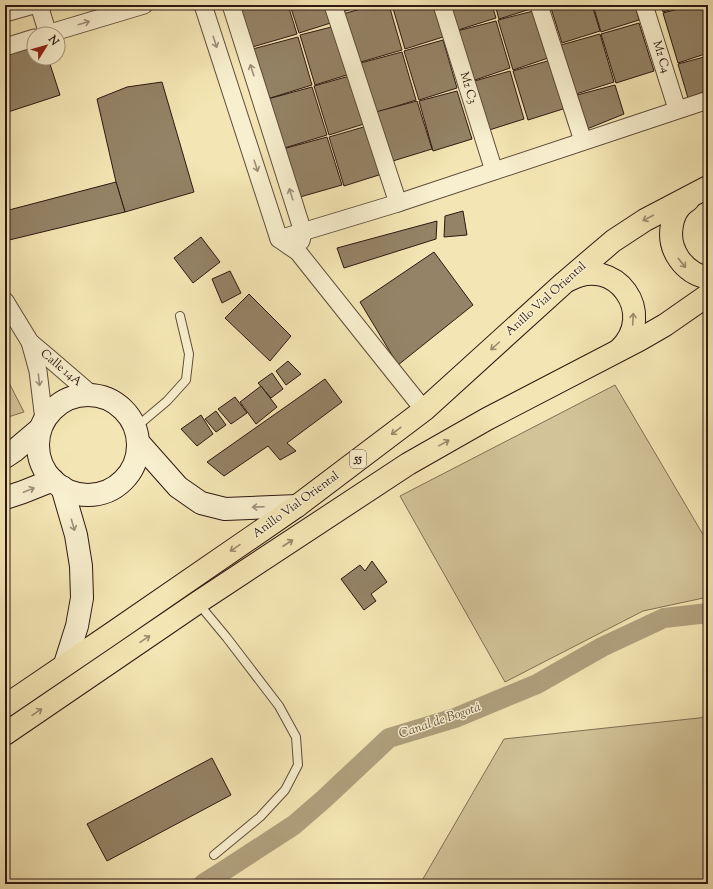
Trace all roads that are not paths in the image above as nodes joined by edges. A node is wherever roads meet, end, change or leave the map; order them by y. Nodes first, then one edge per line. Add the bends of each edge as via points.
1 (33, 5) edge
2 (39, 5) edge
3 (144, 5) edge
4 (203, 5) edge
5 (231, 5) edge
6 (333, 5) edge
7 (442, 5) edge
8 (539, 5) edge
9 (644, 5) edge
10 (5, 13) edge
11 (45, 26) edge
12 (66, 28) edge
13 (26, 40) edge
14 (5, 47) edge
15 (708, 100) edge
16 (677, 109) junction
17 (583, 141) junction
18 (494, 171) junction
19 (701, 190) edge
20 (398, 202) junction
21 (303, 232) junction
22 (280, 239) junction
23 (298, 252) junction
24 (708, 278) edge
25 (565, 282) junction
26 (708, 296) edge
27 (5, 301) edge
28 (180, 316) dead end
29 (30, 342) junction
30 (616, 352) junction
31 (92, 395) junction
32 (424, 410) junction
33 (42, 425) junction
34 (137, 436) junction
35 (5, 457) edge
36 (57, 484) junction
37 (5, 498) edge
38 (297, 506) junction
39 (197, 603) junction
40 (65, 664) junction
41 (5, 706) edge
42 (5, 734) edge
43 (214, 855) dead end

1 - 10 street
2 - 11 street
12 -> 3 street
4 -> 22 street
21 -> 5 street
6 - 20 street
7 - 18 street, Mz C3
8 - 17 street
9 - 16 street, Mz C4
13 - 14 street
15 - 16 street
16 - 17 street
17 - 18 street
18 - 20 street
19 -> 24 highway via 679,208 673,218 671,240 674,250 687,268
19 -> 25 highway, Anillo Vial Oriental / 55 via 613,241
20 - 21 street
21 - 22 street
21 - 23 street
22 - 23 street
23 - 32 street
30 -> 25 highway via 624,346 633,328 634,309 626,291 611,278 592,273
25 -> 32 highway, Anillo Vial Oriental / 55
26 - 30 highway, Anillo Vial Oriental via 665,325
27 - 29 street, Calle 14A
28 - 34 lane via 190,354 186,380
29 - 31 street, Calle 14A
29 -> 33 street, Calle 14A via 38,371
39 -> 30 highway, Anillo Vial Oriental via 408,464
31 - 33 street via 78,396 65,401 53,409
31 - 34 street via 106,398 119,405 129,416
32 -> 38 highway, Anillo Vial Oriental / 55
33 - 35 street
33 - 36 street via 38,443 40,456 44,469
34 - 36 street via 137,457 131,472 121,484 107,492 92,495 76,494
38 -> 34 street via 225,510 201,503 178,487
37 -> 36 street
36 -> 40 street via 76,534 81,566 82,598 78,626
38 -> 40 highway, Anillo Vial Oriental / 55
42 -> 39 highway, Anillo Vial Oriental
39 - 43 lane via 279,706 296,737 298,765 285,790 260,818
40 - 41 highway, Anillo Vial Oriental / 55

